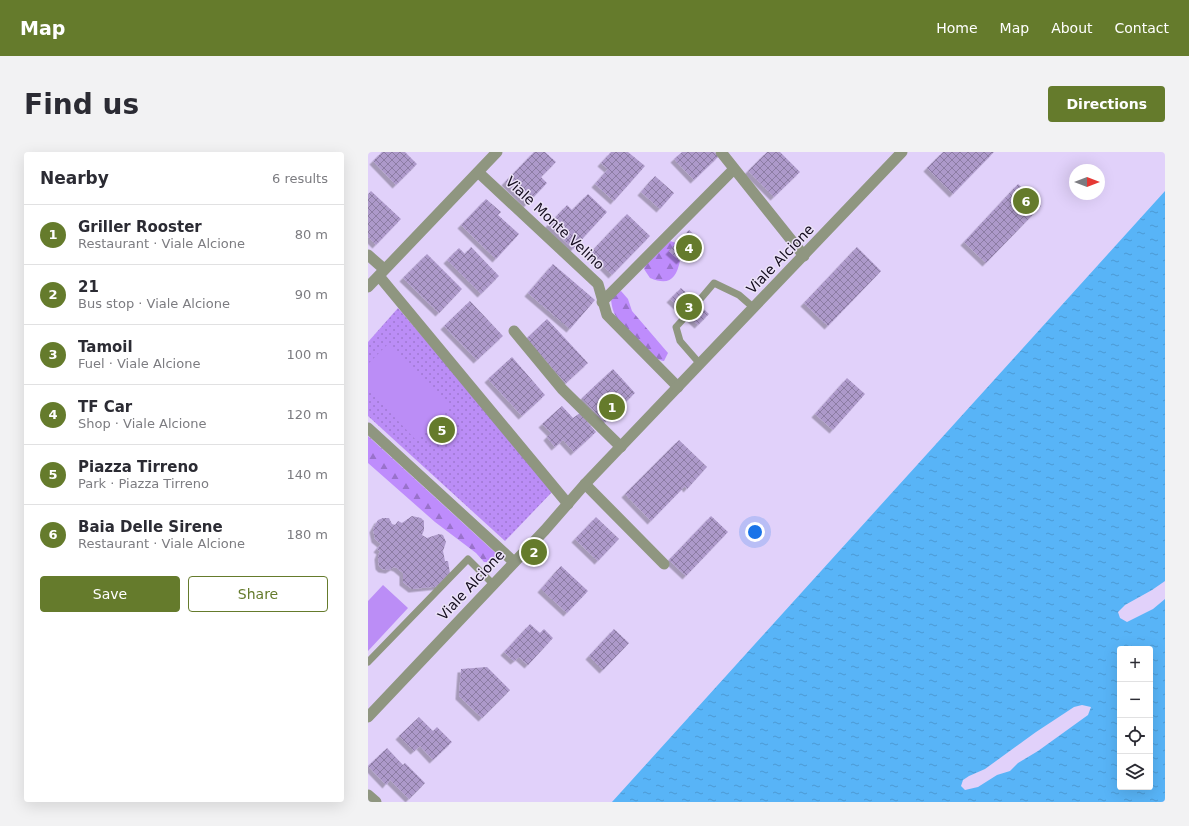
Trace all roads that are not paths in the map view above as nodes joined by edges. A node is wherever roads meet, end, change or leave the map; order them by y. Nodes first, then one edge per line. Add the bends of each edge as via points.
1 (497, 152) edge
2 (721, 152) edge
3 (902, 152) edge
4 (733, 170) junction
5 (478, 172) junction
6 (368, 255) edge
7 (804, 256) junction
8 (382, 272) junction
9 (368, 287) edge
10 (602, 302) junction
11 (697, 303) dead end
12 (754, 308) junction
13 (687, 315) dead end
14 (514, 331) dead end
15 (700, 364) junction
16 (678, 387) junction
17 (368, 428) edge
18 (621, 447) junction
19 (585, 484) junction
20 (568, 504) junction
21 (514, 562) junction
22 (664, 564) dead end
23 (493, 584) junction
24 (368, 662) edge
25 (368, 717) edge
26 (368, 794) edge
27 (376, 802) edge

1 - 5 street
2 - 4 street
3 - 7 street, Viale Alcione
4 - 7 street
4 - 10 street
5 - 8 street
5 - 10 street, Viale Monte Velino via 598,284
6 - 8 street
7 - 12 street, Viale Alcione
8 - 9 street
8 - 20 street via 400,302
10 - 16 street via 607,315
11 - 12 lane via 714,283 740,295
12 - 15 street, Viale Alcione
13 - 15 lane via 676,326 680,341
14 - 18 street via 562,389
15 - 16 street, Viale Alcione
16 - 18 street, Viale Alcione
17 - 21 street
18 - 19 street, Viale Alcione
19 - 20 street, Viale Alcione
19 - 22 street
20 - 21 street, Viale Alcione
21 - 23 street, Viale Alcione
23 - 24 lane via 468,559
23 - 25 street, Viale Alcione
26 - 27 street

